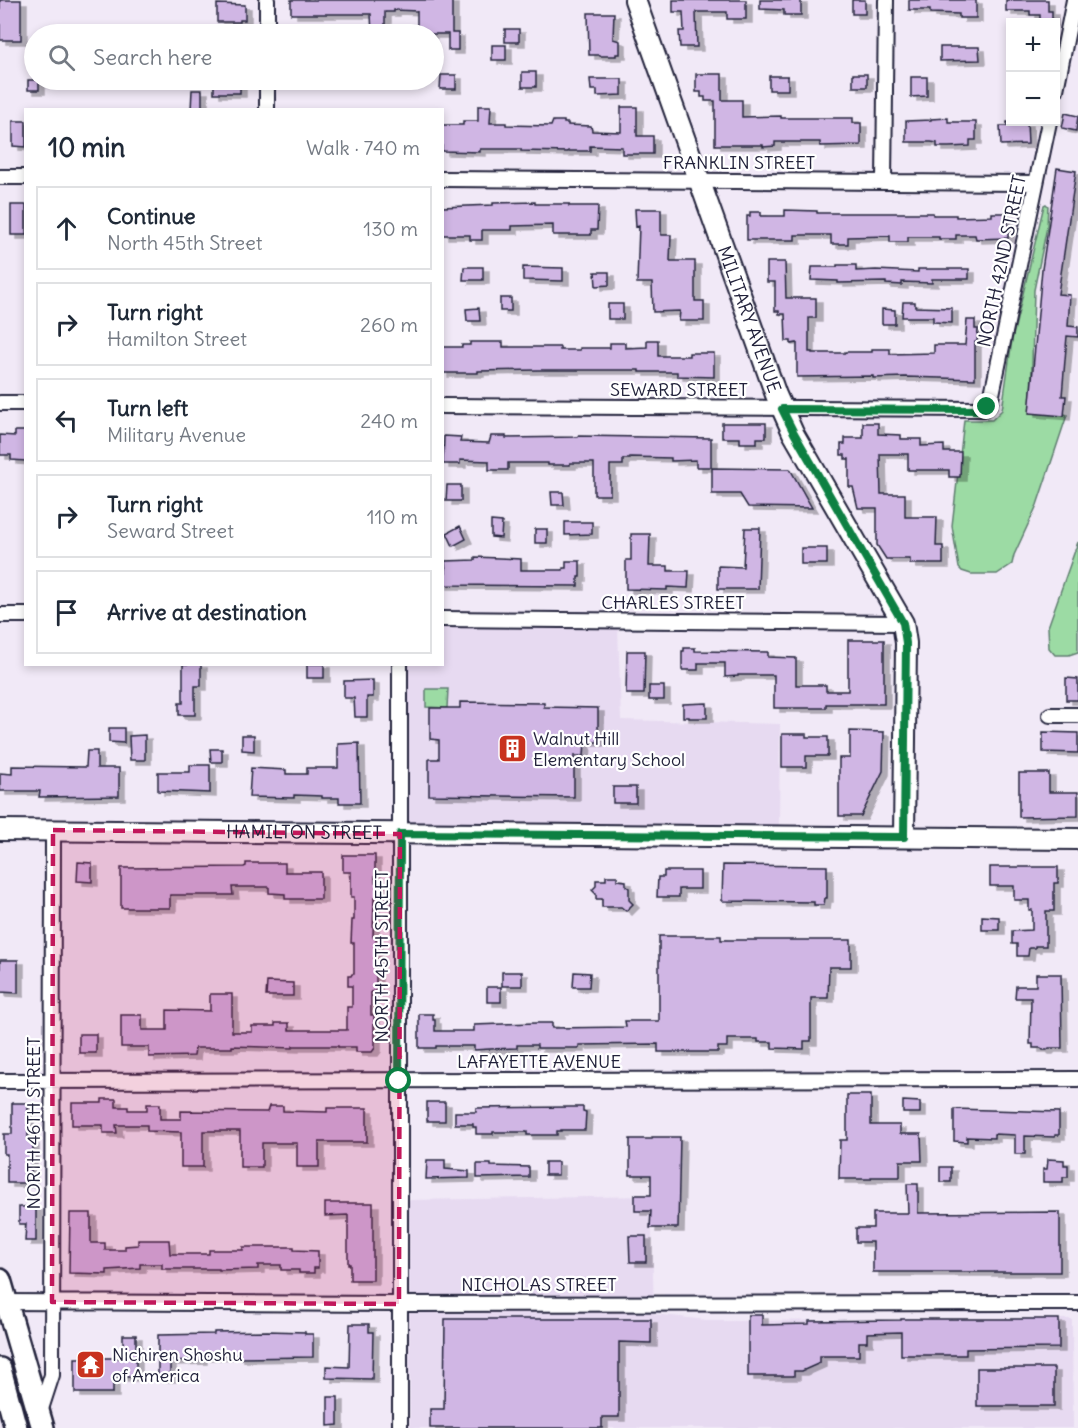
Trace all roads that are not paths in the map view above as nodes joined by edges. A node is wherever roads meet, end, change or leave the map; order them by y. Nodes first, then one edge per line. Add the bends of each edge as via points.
1 (267, 0) edge
2 (635, 0) edge
3 (886, 0) edge
4 (1074, 0) edge
5 (267, 24) edge
6 (1060, 72) edge
7 (267, 90) edge
8 (267, 108) edge
9 (1048, 126) edge
10 (0, 177) edge
11 (24, 177) edge
12 (444, 179) edge
13 (699, 181) junction
14 (884, 183) junction
15 (1036, 183) junction
16 (0, 403) edge
17 (24, 403) edge
18 (444, 406) edge
19 (987, 407) joint
20 (782, 409) junction
21 (0, 615) edge
22 (24, 615) edge
23 (444, 619) edge
24 (903, 623) junction
25 (400, 666) edge
26 (1050, 715) dead end
27 (1078, 715) edge
28 (0, 830) edge
29 (52, 830) junction
30 (400, 834) junction
31 (904, 837) junction
32 (1078, 839) edge
33 (1078, 1079) edge
34 (52, 1080) junction
35 (0, 1081) edge
36 (399, 1081) junction
37 (0, 1280) edge
38 (3, 1302) edge
39 (52, 1302) junction
40 (1078, 1303) edge
41 (399, 1304) junction
42 (0, 1369) edge
43 (41, 1421) edge
44 (16, 1428) edge
45 (399, 1428) edge

1 - 5 street
2 - 13 main road, MILITARY AVENUE
3 - 14 street
4 - 6 street
7 - 8 street
9 - 15 street, NORTH 42ND STREET
10 - 11 street
12 - 13 street, FRANKLIN STREET
13 - 14 street, FRANKLIN STREET
13 - 20 main road, MILITARY AVENUE
14 - 15 street, FRANKLIN STREET
15 - 19 street, NORTH 42ND STREET
16 - 17 street
18 - 20 street, SEWARD STREET
19 - 20 street, SEWARD STREET
20 - 24 main road, MILITARY AVENUE
21 - 22 street
23 - 24 street, CHARLES STREET
24 - 31 main road, MILITARY AVENUE
25 - 30 street, NORTH 45TH STREET
26 - 27 street
28 - 29 main road, HAMILTON STREET
29 - 30 main road, HAMILTON STREET
29 - 34 street, NORTH 46TH STREET
30 - 31 main road, HAMILTON STREET
30 - 36 street, NORTH 45TH STREET
31 - 32 main road, HAMILTON STREET
33 - 36 street, LAFAYETTE AVENUE
34 - 35 street, LAFAYETTE AVENUE
34 - 36 street, LAFAYETTE AVENUE
34 - 39 street, NORTH 46TH STREET
36 - 41 street, NORTH 45TH STREET
37 - 38 main road
38 - 39 street, NICHOLAS STREET
38 - 43 main road
39 - 41 street, NICHOLAS STREET
39 - 43 street, NORTH 46TH STREET via 52,1375
40 - 41 street, NICHOLAS STREET
41 - 45 street, NORTH 45TH STREET
42 - 44 main road

